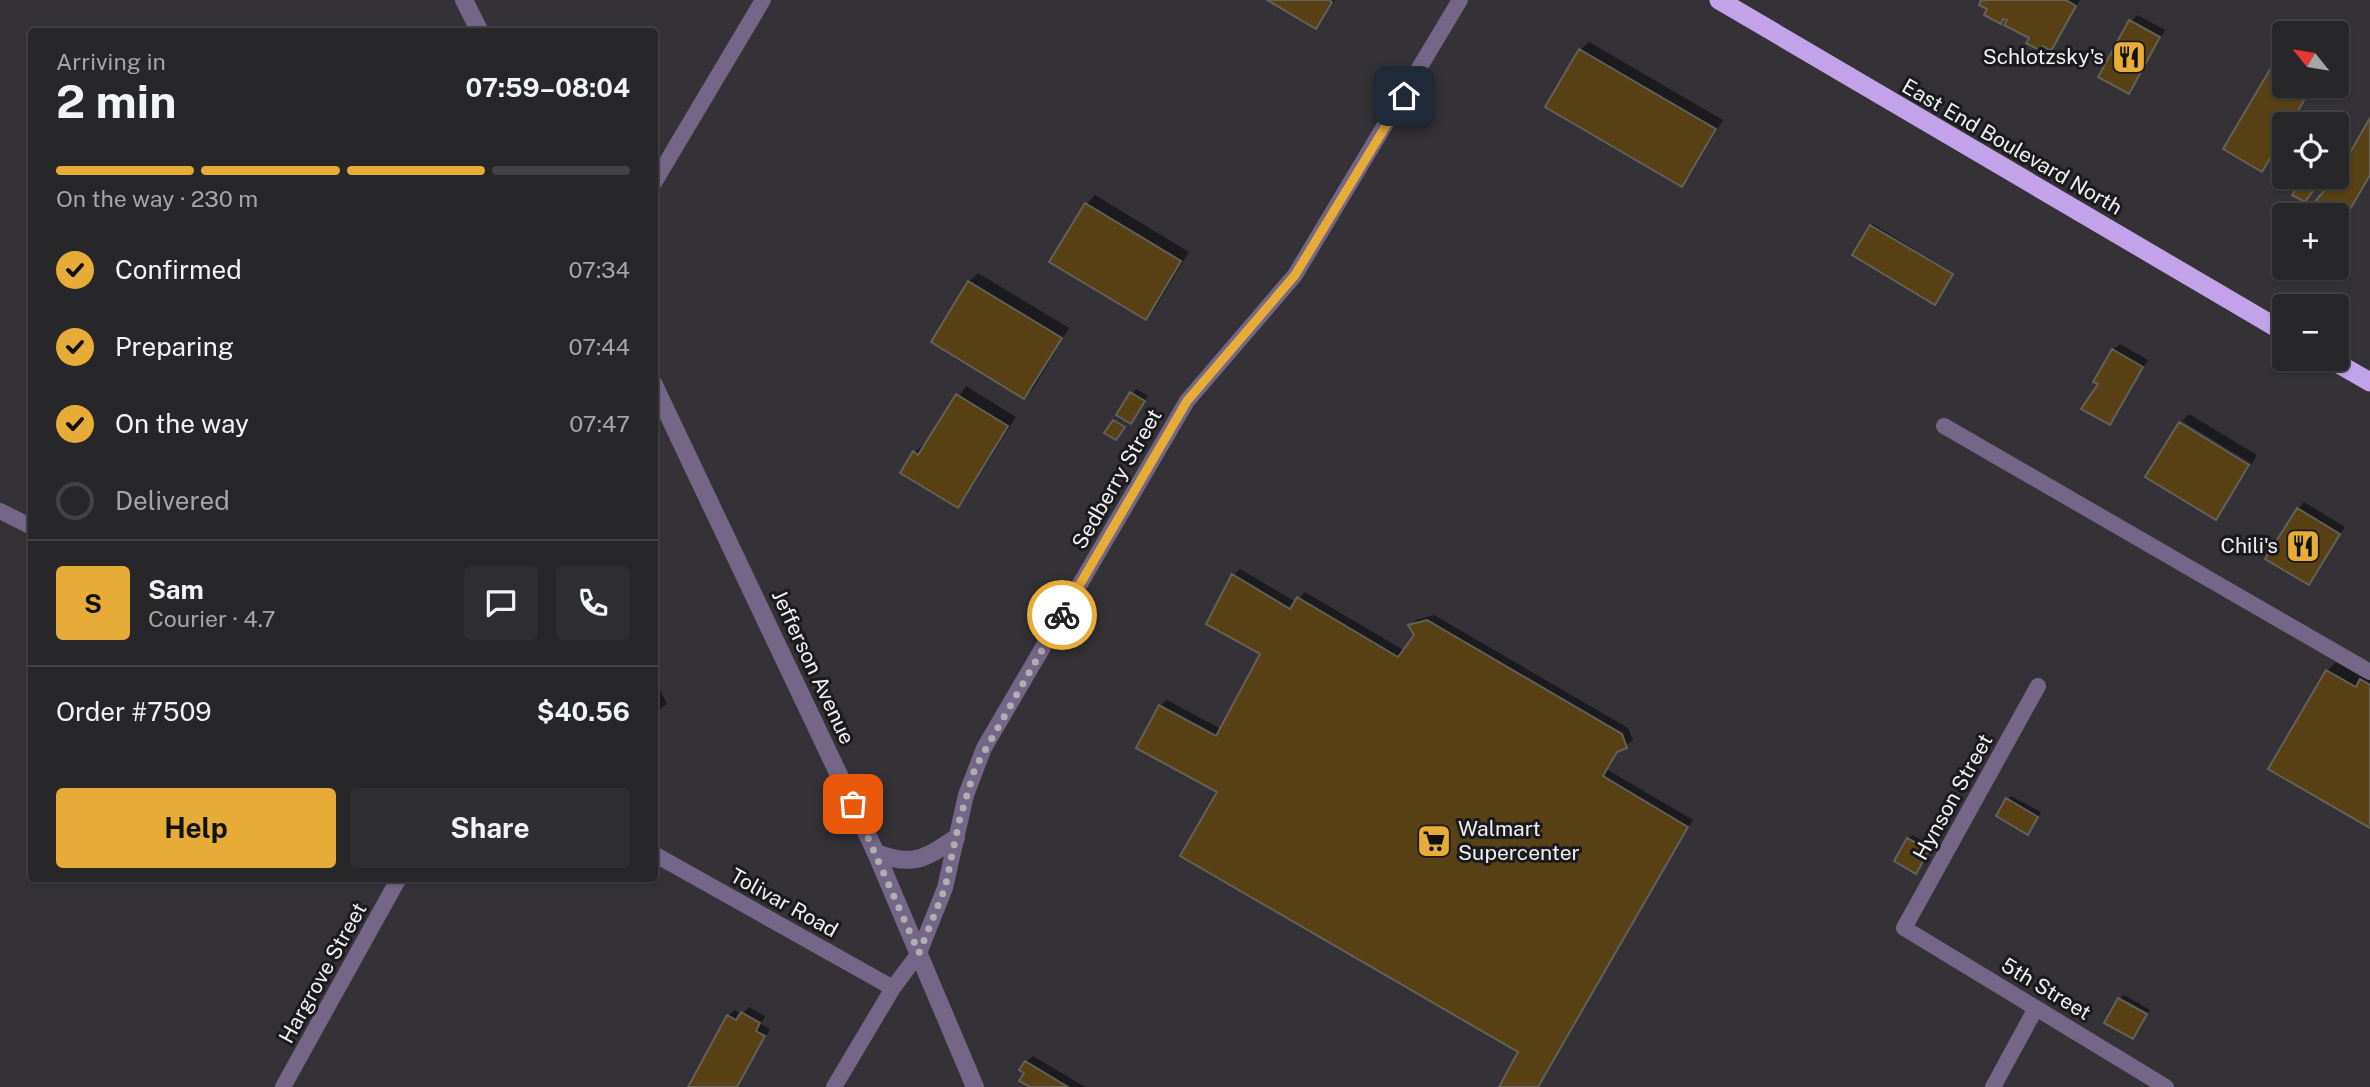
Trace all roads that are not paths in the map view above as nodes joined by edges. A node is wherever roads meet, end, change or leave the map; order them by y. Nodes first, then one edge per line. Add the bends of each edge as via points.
1 (464, 0) edge
2 (763, 0) edge
3 (1460, 0) edge
4 (1719, 0) edge
5 (478, 28) edge
6 (658, 176) edge
7 (2272, 325) edge
8 (2349, 370) edge
9 (2370, 382) edge
10 (658, 393) edge
11 (1944, 426) dead end
12 (0, 511) edge
13 (28, 525) edge
14 (2370, 672) edge
15 (2038, 686) dead end
16 (956, 838) junction
17 (876, 853) junction
18 (658, 856) edge
19 (397, 882) edge
20 (1904, 928) joint
21 (919, 953) junction
22 (893, 988) junction
23 (2036, 1008) junction
24 (284, 1087) edge
25 (834, 1087) edge
26 (975, 1087) edge
27 (1993, 1087) edge
28 (2166, 1087) edge

1 - 5 street
2 - 6 street
3 - 16 street, Sedberry Street via 1295,275 1187,401 984,748 966,794
4 - 7 highway, East End Boulevard North
8 - 9 highway
10 - 17 street, Jefferson Avenue
11 - 14 street
12 - 13 street
15 - 20 street, Hynson Street
16 - 17 street via 931,854 901,863
16 - 21 street, Sedberry Street via 945,888
17 - 21 street, Jefferson Avenue
18 - 22 street, Tolivar Road
19 - 24 street, Hargrove Street
20 - 23 street, 5th Street
21 - 22 street, Sedberry Street
21 - 26 street, Jefferson Avenue
22 - 25 street, Sedberry Street
23 - 27 street
23 - 28 street, 5th Street

